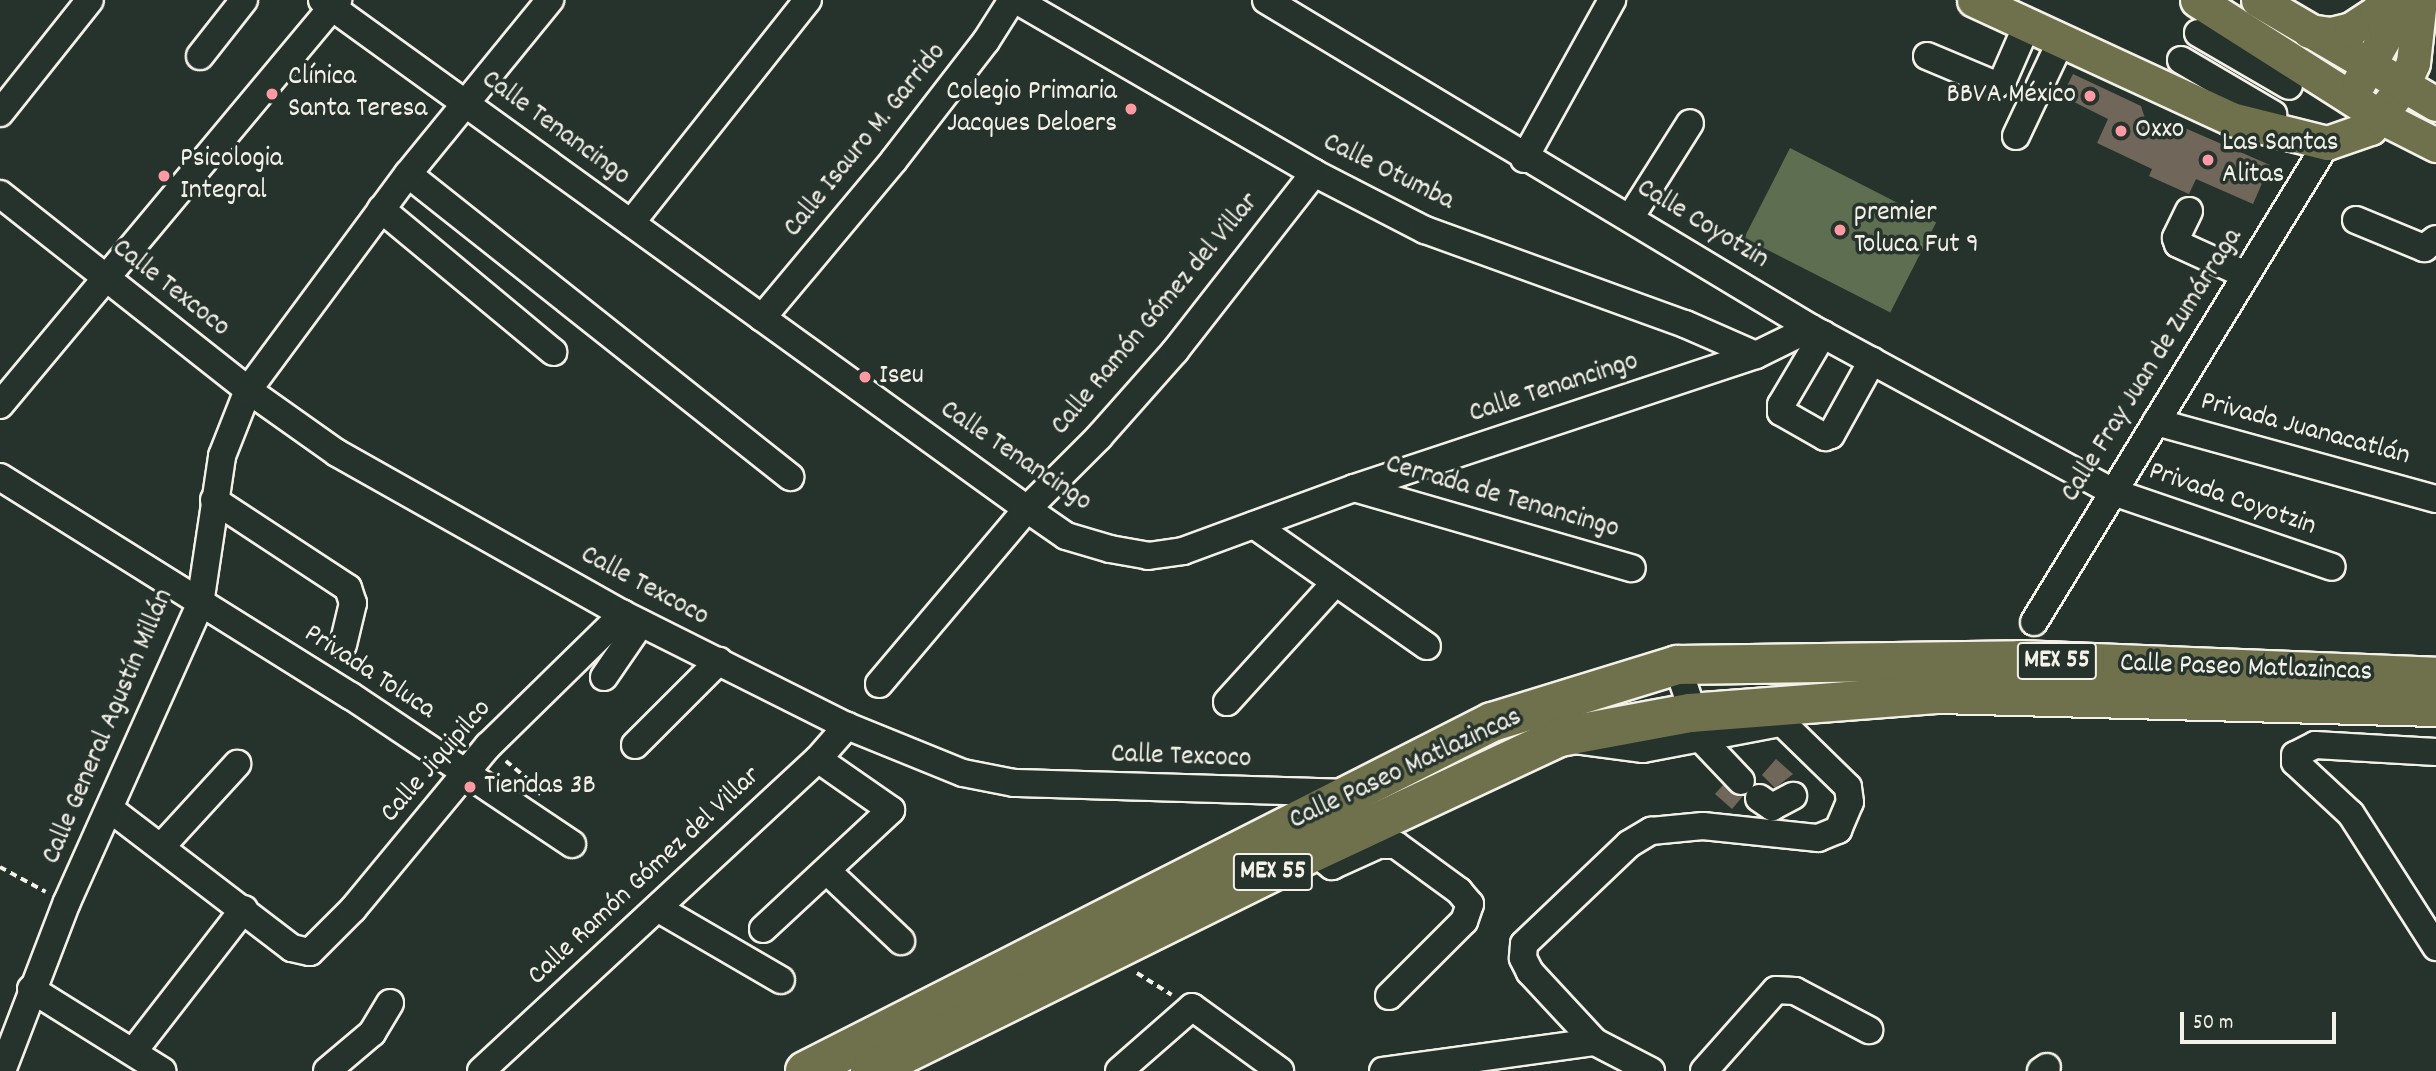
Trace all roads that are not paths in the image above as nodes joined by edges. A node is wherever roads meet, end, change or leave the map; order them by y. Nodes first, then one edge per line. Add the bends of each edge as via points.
1 (90, 0) edge
2 (244, 0) edge
3 (550, 0) edge
4 (807, 0) edge
5 (1014, 0) edge
6 (1266, 0) edge
7 (1612, 0) edge
8 (1975, 0) edge
9 (2258, 0) edge
10 (2387, 0) edge
11 (2420, 0) edge
12 (331, 2) edge
13 (2202, 14) edge
14 (2027, 25) junction
15 (2309, 31) junction
16 (2061, 41) junction
17 (200, 56) dead end
18 (1927, 56) dead end
19 (2181, 60) junction
20 (2370, 66) junction
21 (2296, 75) junction
22 (2403, 86) junction
23 (2164, 89) junction
24 (2351, 95) junction
25 (465, 103) junction
26 (2436, 104) edge
27 (0, 113) edge
28 (2381, 117) junction
29 (2269, 121) junction
30 (1690, 123) dead end
31 (2016, 136) dead end
32 (2328, 143) junction
33 (2436, 145) edge
34 (1524, 159) junction
35 (1314, 173) junction
36 (408, 174) junction
37 (0, 194) edge
38 (381, 209) junction
39 (2189, 211) dead end
40 (1630, 218) junction
41 (2356, 220) dead end
42 (631, 223) junction
43 (2436, 239) edge
44 (2246, 275) junction
45 (106, 280) junction
46 (762, 318) junction
47 (1817, 331) junction
48 (553, 352) dead end
49 (1756, 355) junction
50 (1872, 360) junction
51 (248, 390) junction
52 (0, 405) edge
53 (2156, 422) junction
54 (0, 477) edge
55 (790, 477) dead end
56 (1354, 488) junction
57 (2113, 492) junction
58 (2436, 499) edge
59 (214, 500) junction
60 (1027, 509) junction
61 (1254, 525) junction
62 (2332, 567) dead end
63 (1632, 568) dead end
64 (1335, 583) junction
65 (200, 604) junction
66 (632, 618) junction
67 (2034, 622) dead end
68 (343, 645) dead end
69 (1427, 646) dead end
70 (719, 662) junction
71 (1677, 665) junction
72 (604, 677) dead end
73 (2436, 677) edge
74 (879, 684) dead end
75 (1227, 702) dead end
76 (2436, 706) edge
77 (1773, 716) junction
78 (847, 726) junction
79 (1697, 727) junction
80 (635, 745) dead end
81 (2436, 752) edge
82 (818, 759) junction
83 (237, 764) dead end
84 (463, 774) junction
85 (1352, 793) junction
86 (1793, 796) dead end
87 (110, 809) junction
88 (572, 844) dead end
89 (161, 847) junction
90 (1314, 852) junction
91 (827, 871) junction
92 (244, 909) junction
93 (659, 909) junction
94 (763, 929) dead end
95 (901, 941) dead end
96 (2436, 947) edge
97 (781, 980) dead end
98 (31, 989) junction
99 (1389, 996) dead end
100 (390, 1003) dead end
101 (1869, 1030) dead end
102 (1595, 1042) junction
103 (133, 1052) junction
104 (2, 1071) edge
105 (162, 1071) edge
106 (327, 1071) edge
107 (481, 1071) edge
108 (805, 1071) edge
109 (870, 1071) edge
110 (1119, 1071) edge
111 (1280, 1071) edge
112 (1383, 1071) edge
113 (1651, 1071) edge
114 (1704, 1071) edge

1 - 27 street
2 - 17 street
3 - 25 street, Calle General Agustín Millán
4 - 42 street
5 - 35 street, Calle Otumba
5 - 46 street, Calle Isauro M. Garrido via 894,160
6 - 34 street, Calle Coyotzin
7 - 34 street
8 - 14 main road
9 - 15 main road
10 - 15 main road via 2351,29 2330,34
10 - 20 main road via 2386,35
11 - 22 main road via 2413,63
12 - 25 street, Calle Tenancingo
12 - 45 street
13 - 19 street
13 - 21 main road
14 - 16 main road
14 - 18 street via 2003,80 1996,85
15 - 20 main road
16 - 23 main road
16 - 31 street
19 - 23 street
19 - 29 street
20 - 22 main road
20 - 24 main road
21 - 24 main road
21 - 29 street
22 - 26 main road
22 - 28 main road
23 - 29 main road via 2231,119
24 - 28 main road
24 - 32 main road
25 - 36 street, Calle General Agustín Millán
25 - 42 street, Calle Tenancingo
28 - 32 main road via 2370,128
28 - 33 main road
29 - 32 main road
30 - 40 street
32 - 44 street, Calle Fray Juan de Zumárraga
34 - 40 street, Calle Coyotzin
35 - 49 street, Calle Otumba via 1425,230 1685,324
35 - 60 street, Calle Ramón Gómez del Villar via 1175,351
36 - 38 street, Calle General Agustín Millán
36 - 55 street
37 - 45 street, Calle Texcoco
38 - 48 street
38 - 51 street, Calle General Agustín Millán
39 - 44 street via 2176,238 2178,244
40 - 47 street, Calle Coyotzin
41 - 43 street via 2424,248
42 - 46 street, Calle Tenancingo
44 - 53 street, Calle Fray Juan de Zumárraga
45 - 51 street, Calle Texcoco
45 - 52 street
46 - 60 street, Calle Tenancingo
47 - 49 street, Calle Tenancingo
47 - 50 street, Calle Coyotzin
47 - 50 street via 1781,412 1825,437 1831,435
49 - 56 street, Calle Tenancingo
50 - 57 street, Calle Coyotzin
51 - 59 street, Calle General Agustín Millán via 222,456
51 - 66 street, Calle Texcoco via 349,460
53 - 57 street, Calle Fray Juan de Zumárraga
53 - 58 street, Privada Juanacatlán
54 - 65 street, Privada Toluca
56 - 61 street, Calle Tenancingo
56 - 63 street, Cerrada de Tenancingo
57 - 62 street, Privada Coyotzin
57 - 67 street, Calle Fray Juan de Zumárraga
59 - 65 street, Calle General Agustín Millán
59 - 68 street via 348,588 353,603
60 - 61 street, Calle Tenancingo via 1066,536 1148,556 1183,551
60 - 74 street, Calle Ramón Gómez del Villar
61 - 64 street
64 - 69 street
64 - 75 street
65 - 84 street, Privada Toluca via 351,696
65 - 87 street, Calle General Agustín Millán
66 - 70 street, Calle Texcoco
66 - 72 street
66 - 84 street, Calle Jiquipilco via 488,746
70 - 78 street, Calle Texcoco
70 - 80 street
71 - 73 highway, Calle Paseo Matlazincas / MEX 55 via 2020,660
71 - 79 street
71 - 85 highway, Calle Paseo Matlazincas / MEX 55 via 1492,722
76 - 77 highway, Calle Paseo Matlazincas / MEX 55 via 1939,694
77 - 79 highway, Calle Paseo Matlazincas / MEX 55
77 - 102 street via 1849,788 1850,802 1838,830 1818,838 1703,826 1651,831 1629,844 1524,944 1523,958 1530,972
78 - 82 street, Calle Ramón Gómez del Villar
78 - 85 street, Calle Texcoco via 962,773 1014,783
79 - 86 street via 1750,790 1772,807
79 - 90 highway, Calle Paseo Matlazincas / MEX 55 via 1560,737
81 - 96 street via 2315,746 2295,755 2295,762 2351,814
82 - 91 street via 891,810
82 - 93 street, Calle Ramón Gómez del Villar
83 - 89 street
84 - 88 street, Privada Toluca
84 - 92 street, Calle Jiquipilco via 318,947 303,953
85 - 108 highway, Calle Paseo Matlazincas / MEX 55
87 - 89 street
87 - 98 street, Calle General Agustín Millán
89 - 92 street
90 - 99 street via 1332,866 1378,845 1396,845 1470,904 1464,921
90 - 109 highway, Calle Paseo Matlazincas / MEX 55
91 - 94 street
91 - 95 street
92 - 103 street
93 - 97 street
93 - 107 street, Calle Ramón Gómez del Villar
98 - 103 street
98 - 104 street, Calle General Agustín Millán
100 - 106 street via 372,1033
101 - 114 street via 1795,991 1776,990
102 - 112 street
102 - 113 street
103 - 105 street
110 - 111 street via 1192,1007

